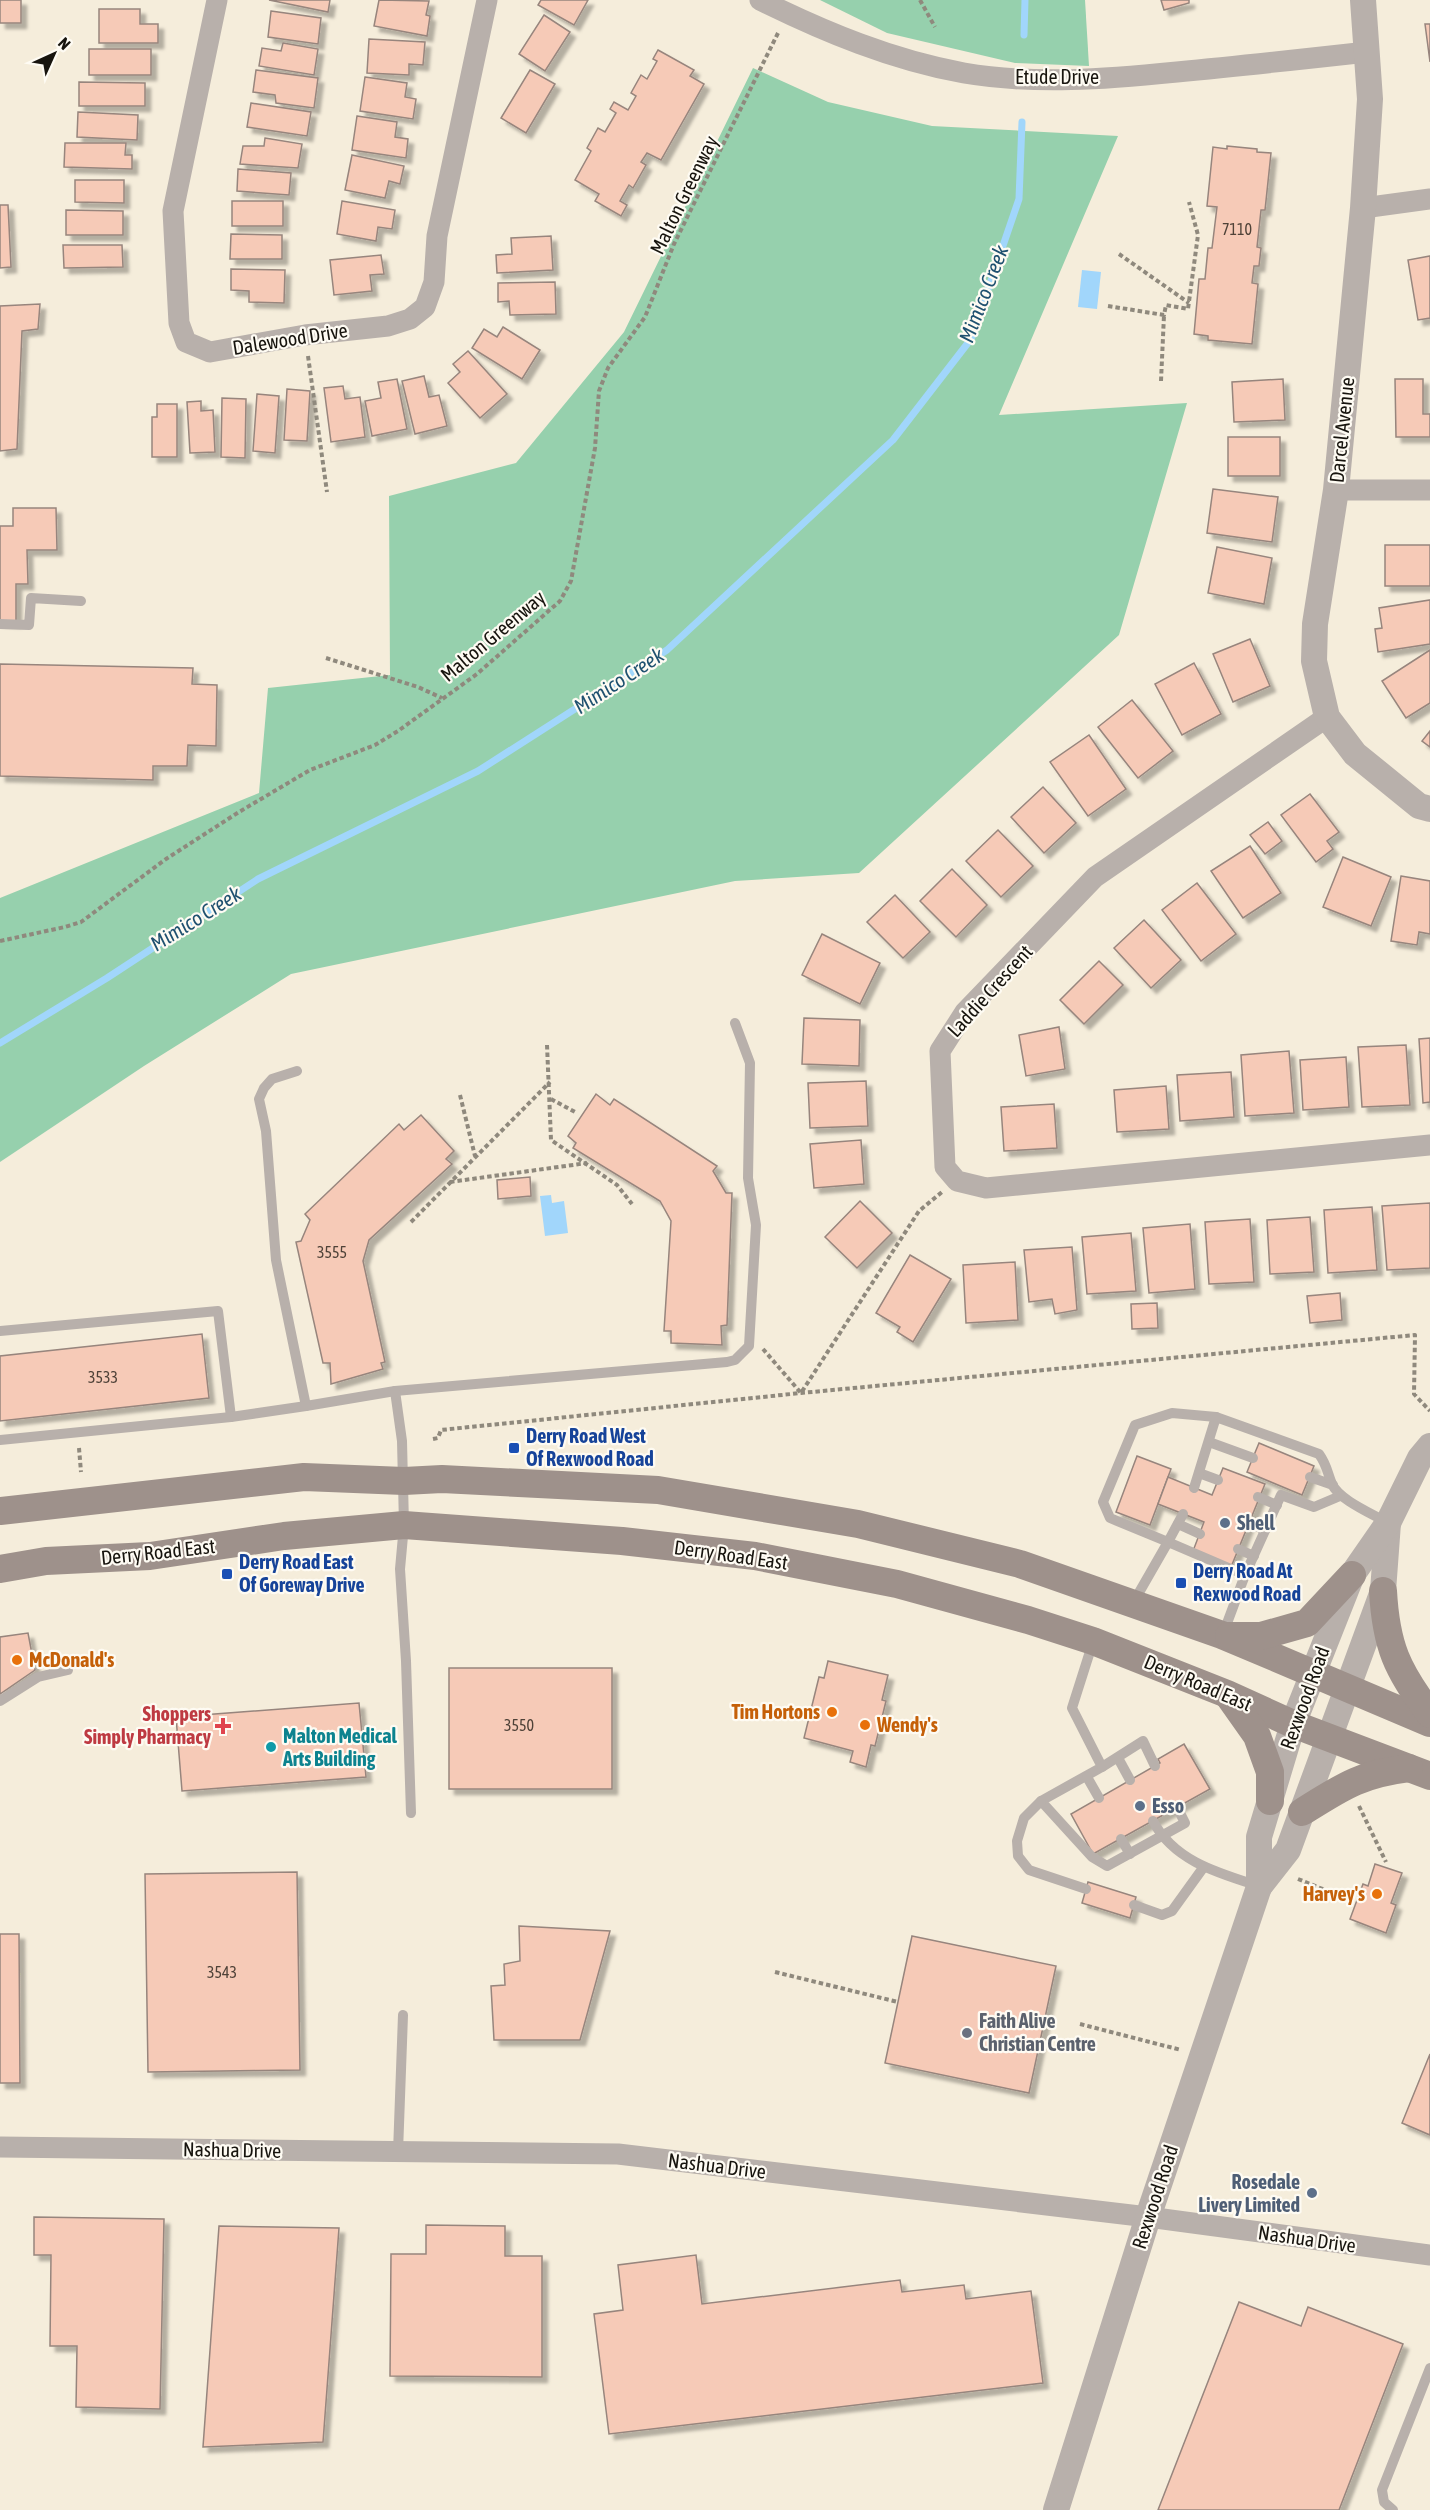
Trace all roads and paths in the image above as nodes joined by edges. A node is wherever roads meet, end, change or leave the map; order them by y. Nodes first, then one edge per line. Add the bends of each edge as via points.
1 (217, 0) edge
2 (487, 0) edge
3 (760, 0) edge
4 (920, 0) edge
5 (1363, 0) edge
6 (935, 27) dead end
7 (781, 28) dead end
8 (1367, 52) junction
9 (1430, 199) edge
10 (1190, 202) dead end
11 (1364, 208) junction
12 (1119, 254) dead end
13 (1189, 303) junction
14 (1108, 306) dead end
15 (1164, 315) junction
16 (305, 335) junction
17 (1161, 381) dead end
18 (1336, 490) junction
19 (1430, 490) edge
20 (327, 492) dead end
21 (81, 601) dead end
22 (0, 624) edge
23 (326, 658) dead end
24 (443, 698) junction
25 (1327, 717) junction
26 (1430, 809) edge
27 (0, 941) edge
28 (735, 1023) dead end
29 (547, 1045) dead end
30 (297, 1071) dead end
31 (550, 1082) junction
32 (460, 1095) dead end
33 (550, 1098) junction
34 (575, 1112) dead end
35 (1430, 1145) edge
36 (475, 1156) junction
37 (588, 1163) junction
38 (957, 1181) junction
39 (449, 1182) junction
40 (632, 1204) dead end
41 (411, 1222) dead end
42 (0, 1331) edge
43 (751, 1336) junction
44 (395, 1391) junction
45 (801, 1393) junction
46 (306, 1406) junction
47 (1430, 1411) edge
48 (231, 1417) junction
49 (1216, 1417) junction
50 (78, 1432) junction
51 (433, 1439) dead end
52 (0, 1440) edge
53 (1209, 1442) junction
54 (1430, 1446) edge
55 (1253, 1458) dead end
56 (81, 1472) dead end
57 (1199, 1473) junction
58 (1310, 1478) dead end
59 (1218, 1480) dead end
60 (404, 1481) junction
61 (1332, 1485) junction
62 (1194, 1488) dead end
63 (1340, 1496) junction
64 (1258, 1497) dead end
65 (1278, 1505) junction
66 (0, 1511) edge
67 (1184, 1514) dead end
68 (1249, 1523) dead end
69 (1388, 1523) junction
70 (1178, 1524) junction
71 (404, 1525) junction
72 (1265, 1530) junction
73 (1200, 1534) dead end
74 (1168, 1542) junction
75 (1238, 1549) dead end
76 (1254, 1556) junction
77 (0, 1569) edge
78 (1245, 1575) junction
79 (1352, 1575) junction
80 (1383, 1591) junction
81 (1133, 1604) junction
82 (1222, 1635) junction
83 (1094, 1641) junction
84 (68, 1670) dead end
85 (1312, 1674) junction
86 (1347, 1687) junction
87 (1227, 1694) junction
88 (0, 1701) edge
89 (1430, 1714) edge
90 (1430, 1723) edge
91 (1293, 1724) junction
92 (1330, 1736) junction
93 (1118, 1758) junction
94 (1155, 1766) dead end
95 (1102, 1767) junction
96 (1421, 1772) edge
97 (1087, 1777) junction
98 (1130, 1780) dead end
99 (1099, 1798) dead end
100 (1041, 1801) junction
101 (1270, 1801) junction
102 (1358, 1804) dead end
103 (1177, 1807) dead end
104 (1302, 1812) junction
105 (411, 1813) dead end
106 (1153, 1821) dead end
107 (1161, 1836) junction
108 (1121, 1839) dead end
109 (1130, 1854) junction
110 (1386, 1862) dead end
111 (1203, 1868) junction
112 (1298, 1879) dead end
113 (1259, 1887) junction
114 (1086, 1889) dead end
115 (1352, 1901) dead end
116 (1134, 1905) dead end
117 (775, 1972) dead end
118 (898, 2002) dead end
119 (403, 2015) dead end
120 (1080, 2024) dead end
121 (1202, 2055) junction
122 (0, 2147) edge
123 (398, 2152) junction
124 (1148, 2217) junction
125 (1430, 2255) edge
126 (1430, 2368) edge
127 (1056, 2510) edge
128 (1393, 2510) edge

1 - 16 street, Dalewood Drive via 173,211 179,323 186,342 210,352
2 - 16 street, Dalewood Drive via 437,236 434,282 426,307 410,319 388,326
3 - 8 street, Etude Drive via 853,42 921,64 1015,78 1137,76
4 - 6 path
5 - 8 street, Darcel Avenue
7 - 24 path, Malton Greenway via 674,244 645,317 608,368 598,391 595,448 571,581 560,601 516,642
8 - 11 street, Darcel Avenue via 1370,99
9 - 11 street
10 - 13 path via 1198,235
11 - 18 street, Darcel Avenue
12 - 13 path
13 - 15 path via 1188,309 1166,305
14 - 15 path
15 - 17 path
16 - 20 path
18 - 19 street
18 - 25 street, Darcel Avenue via 1315,624 1314,661
21 - 22 lane via 31,598 29,624
23 - 24 path
24 - 27 path, Malton Greenway via 375,745 310,770 239,812 166,859 81,922
25 - 26 street, Darcel Avenue via 1354,754 1419,806
25 - 38 street, Laddie Crescent via 1095,877 965,1012 940,1051 945,1167
28 - 43 lane via 750,1063 748,1178 756,1225
29 - 31 path
30 - 46 lane via 272,1080 259,1099 266,1131 276,1260
31 - 33 path
31 - 36 path
32 - 36 path
33 - 34 path
33 - 37 path via 552,1140
35 - 38 street via 986,1188
36 - 39 path
37 - 39 path
37 - 40 path via 617,1185
38 - 45 path via 919,1211
39 - 41 path
42 - 48 lane via 218,1311
43 - 44 lane via 743,1354 727,1362
43 - 45 path
44 - 46 lane
44 - 60 lane
45 - 47 path via 1415,1335 1414,1394
45 - 51 path via 441,1430 438,1438
46 - 48 lane
48 - 50 lane
49 - 53 lane
49 - 61 lane via 1318,1454 1328,1467
49 - 74 lane via 1172,1413 1135,1425 1102,1502 1110,1518
50 - 52 lane
50 - 56 path
53 - 55 lane
53 - 57 lane
54 - 69 street, Rexwood Road via 1420,1458
57 - 59 lane
57 - 62 lane
58 - 61 lane
60 - 66 main road via 304,1477
60 - 71 lane
60 - 81 main road via 442,1479 658,1490 858,1524 1020,1564
61 - 63 lane
63 - 65 lane via 1314,1507 1281,1495
63 - 69 lane
64 - 65 lane
65 - 72 lane
67 - 70 lane
68 - 72 lane
69 - 79 street, Rexwood Road
69 - 80 street, Rexwood Road
70 - 73 lane
70 - 74 lane
71 - 77 main road, Derry Road East via 284,1536 150,1556 46,1561
71 - 83 main road, Derry Road East via 622,1541 755,1556 897,1584
71 - 105 lane via 400,1569
72 - 76 lane
74 - 78 lane
74 - 81 lane
75 - 76 lane
76 - 78 lane
78 - 82 lane
79 - 82 main road via 1306,1623 1261,1636
79 - 85 street, Rexwood Road
80 - 86 street, Rexwood Road
80 - 89 main road via 1384,1626 1401,1674
81 - 82 main road
82 - 85 main road
83 - 87 main road, Derry Road East
83 - 95 lane via 1072,1708
84 - 88 lane via 38,1677
85 - 86 main road
85 - 91 street, Rexwood Road
86 - 90 main road
86 - 92 street, Rexwood Road
87 - 91 main road, Derry Road East
87 - 101 main road via 1257,1736 1270,1772
91 - 92 main road, Derry Road East
91 - 101 street, Rexwood Road
92 - 96 main road, Derry Road East
92 - 104 street, Rexwood Road
93 - 94 lane via 1143,1741
93 - 95 lane
93 - 98 lane
95 - 97 lane
96 - 104 main road via 1380,1772 1349,1782
97 - 99 lane
97 - 100 lane
100 - 109 lane via 1092,1857 1107,1866
100 - 114 lane via 1024,1818 1017,1841 1018,1856 1029,1870
101 - 113 street, Rexwood Road via 1259,1838
102 - 110 path
103 - 107 lane via 1185,1823
104 - 113 street, Rexwood Road via 1288,1850
106 - 107 lane
107 - 109 lane
107 - 111 lane
108 - 109 lane
111 - 113 lane
111 - 116 lane via 1172,1911 1162,1915
112 - 115 path
113 - 121 street, Rexwood Road
117 - 118 path
119 - 123 lane
120 - 121 path
121 - 124 street, Rexwood Road
122 - 123 street, Nashua Drive
123 - 124 street, Nashua Drive via 618,2154
124 - 125 street, Nashua Drive
124 - 127 street, Rexwood Road
126 - 128 lane via 1382,2490 1384,2502

